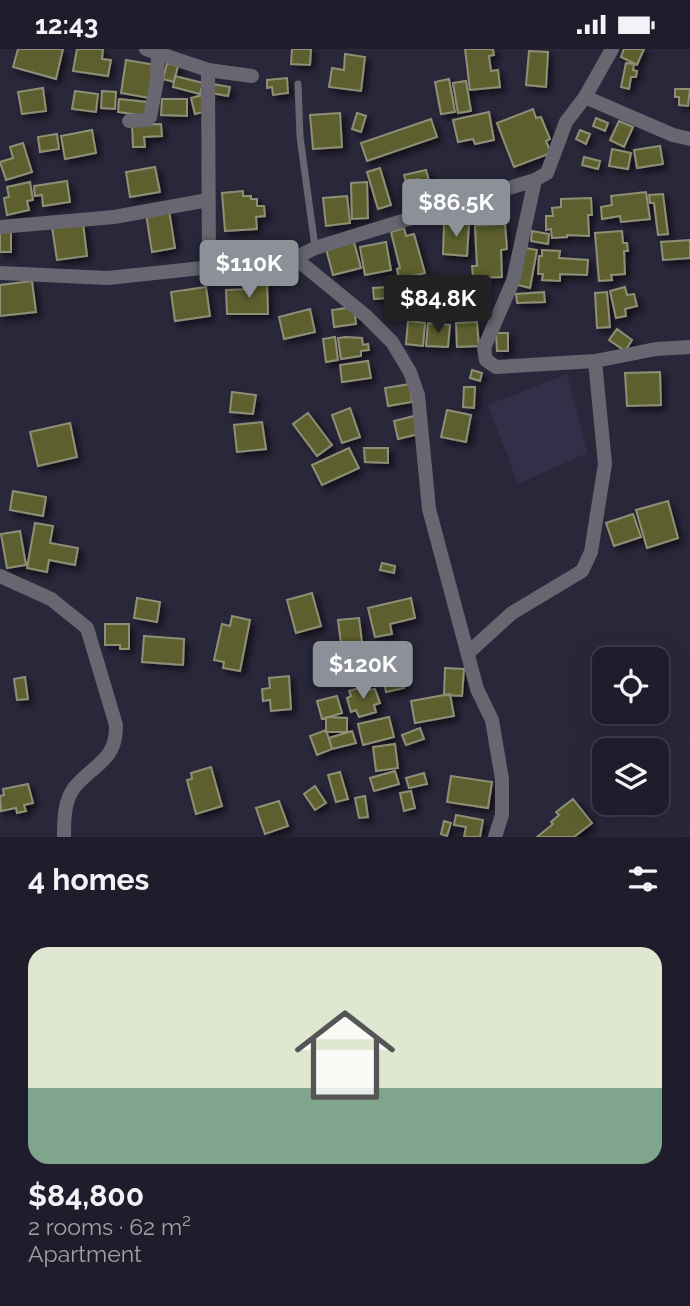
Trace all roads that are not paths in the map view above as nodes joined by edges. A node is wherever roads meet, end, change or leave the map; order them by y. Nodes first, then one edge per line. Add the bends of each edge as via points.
1 (611, 49) edge
2 (153, 51) edge
3 (208, 70) junction
4 (252, 76) dead end
5 (298, 84) dead end
6 (585, 97) junction
7 (129, 121) dead end
8 (690, 139) edge
9 (535, 180) junction
10 (208, 200) junction
11 (0, 227) edge
12 (315, 248) junction
13 (295, 258) junction
14 (209, 269) junction
15 (0, 272) edge
16 (690, 347) edge
17 (595, 361) junction
18 (0, 576) edge
19 (468, 653) junction
20 (64, 837) edge
21 (495, 837) edge

1 - 6 street
2 - 3 street
2 - 7 street via 157,81 150,117
3 - 4 street
3 - 10 street
5 - 12 lane
6 - 8 street
6 - 9 street via 566,123 547,173
9 - 12 street
9 - 17 street via 513,281 484,348 486,360 496,367
10 - 11 street via 114,217
10 - 14 street
12 - 13 street
13 - 14 street
13 - 19 street via 384,333 410,372 418,395 429,509
14 - 15 street via 108,278
16 - 17 street
17 - 19 street via 605,464 591,552 582,571 512,613
18 - 20 street via 51,599 87,628 116,725 117,741 108,757 73,789 65,812
19 - 21 street via 477,689 492,720 502,779 502,815

